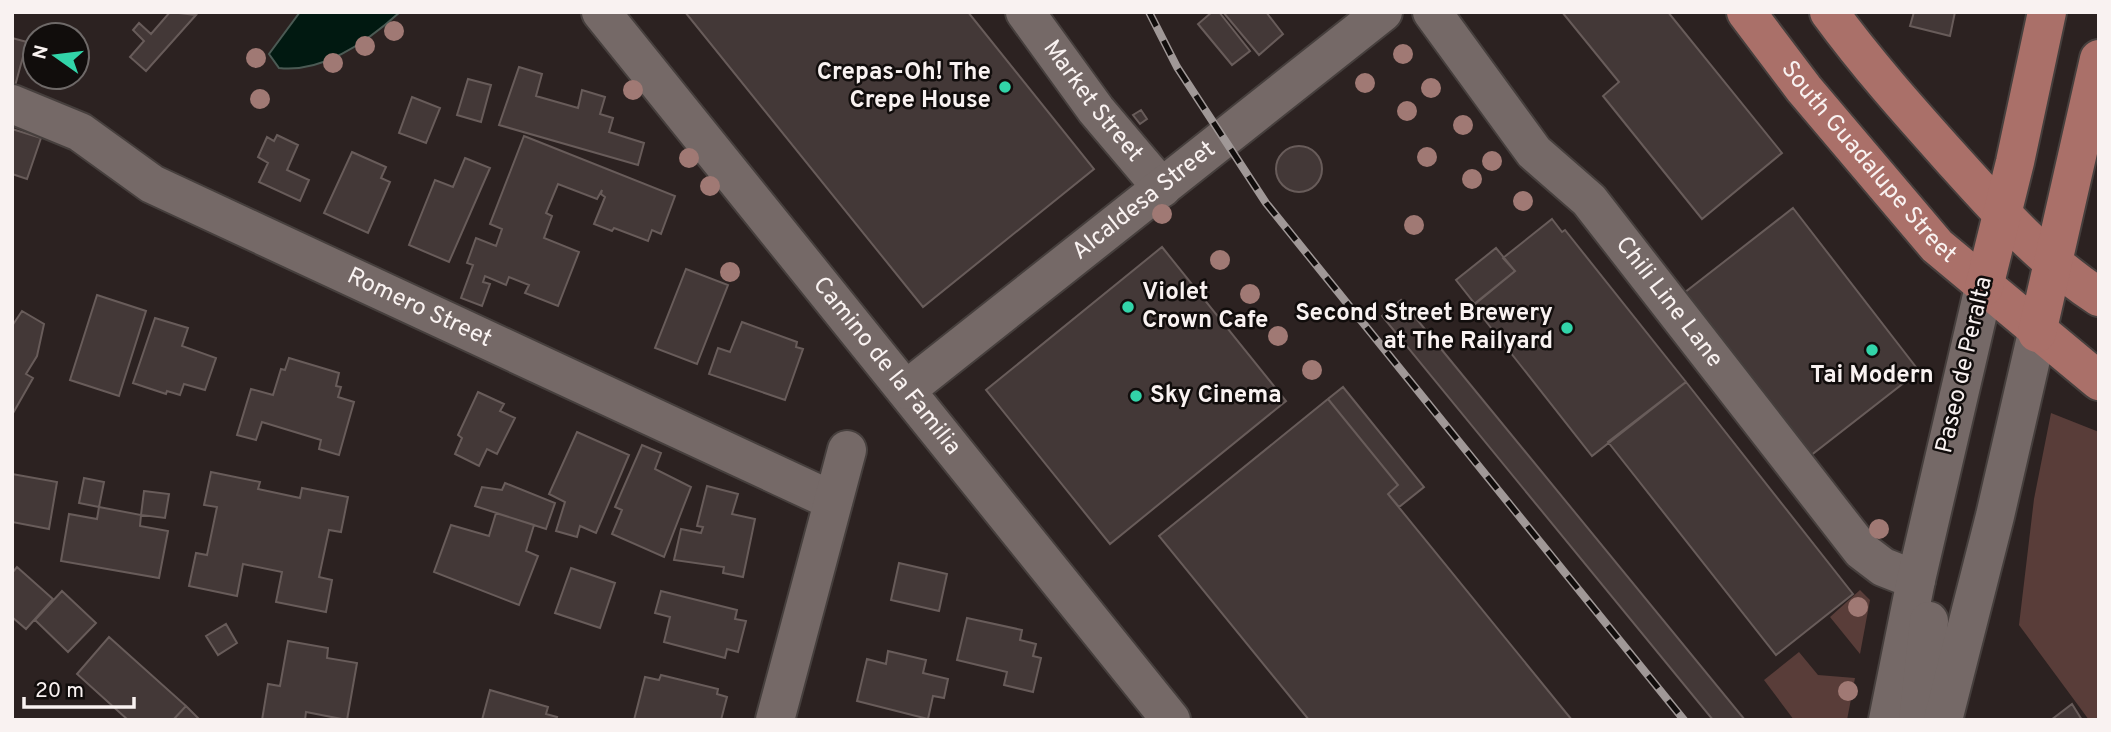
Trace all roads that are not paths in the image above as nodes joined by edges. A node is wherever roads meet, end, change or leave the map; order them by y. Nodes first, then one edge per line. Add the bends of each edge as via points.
1 (601, 12) edge
2 (1025, 12) edge
3 (1383, 12) edge
4 (1432, 12) edge
5 (1746, 12) edge
6 (1829, 12) edge
7 (2047, 12) edge
8 (2099, 59) edge
9 (17, 105) edge
10 (1162, 188) junction
11 (2001, 214) junction
12 (2054, 265) junction
13 (1984, 287) junction
14 (2099, 297) edge
15 (2037, 333) junction
16 (2099, 381) edge
17 (906, 390) junction
18 (848, 450) dead end
19 (833, 501) junction
20 (1916, 579) junction
21 (775, 720) edge
22 (1171, 720) edge
23 (1888, 720) edge
24 (1918, 720) edge
25 (1943, 720) edge

1 - 17 street, Camino de la Familia
2 - 10 street, Market Street via 1096,110
3 - 10 street, Alcaldesa Street
4 - 20 street, Chili Line Lane via 1534,152 1589,200 1862,551 1883,567
5 - 13 main road, South Guadalupe Street via 1804,89 1937,246
6 - 11 main road via 1869,68
7 - 11 main road, Paseo de Peralta
8 - 12 main road
9 - 19 street, Romero Street via 80,132 152,184
10 - 17 street, Alcaldesa Street
11 - 12 main road
11 - 13 main road, Paseo de Peralta
12 - 14 main road
12 - 15 main road
13 - 15 main road, South Guadalupe Street
13 - 20 street, Paseo de Peralta
15 - 16 main road, South Guadalupe Street
15 - 25 street
17 - 22 street, Camino de la Familia
18 - 19 street
19 - 21 street
20 - 23 street, Paseo de Peralta
20 - 24 street via 1927,600 1929,635

